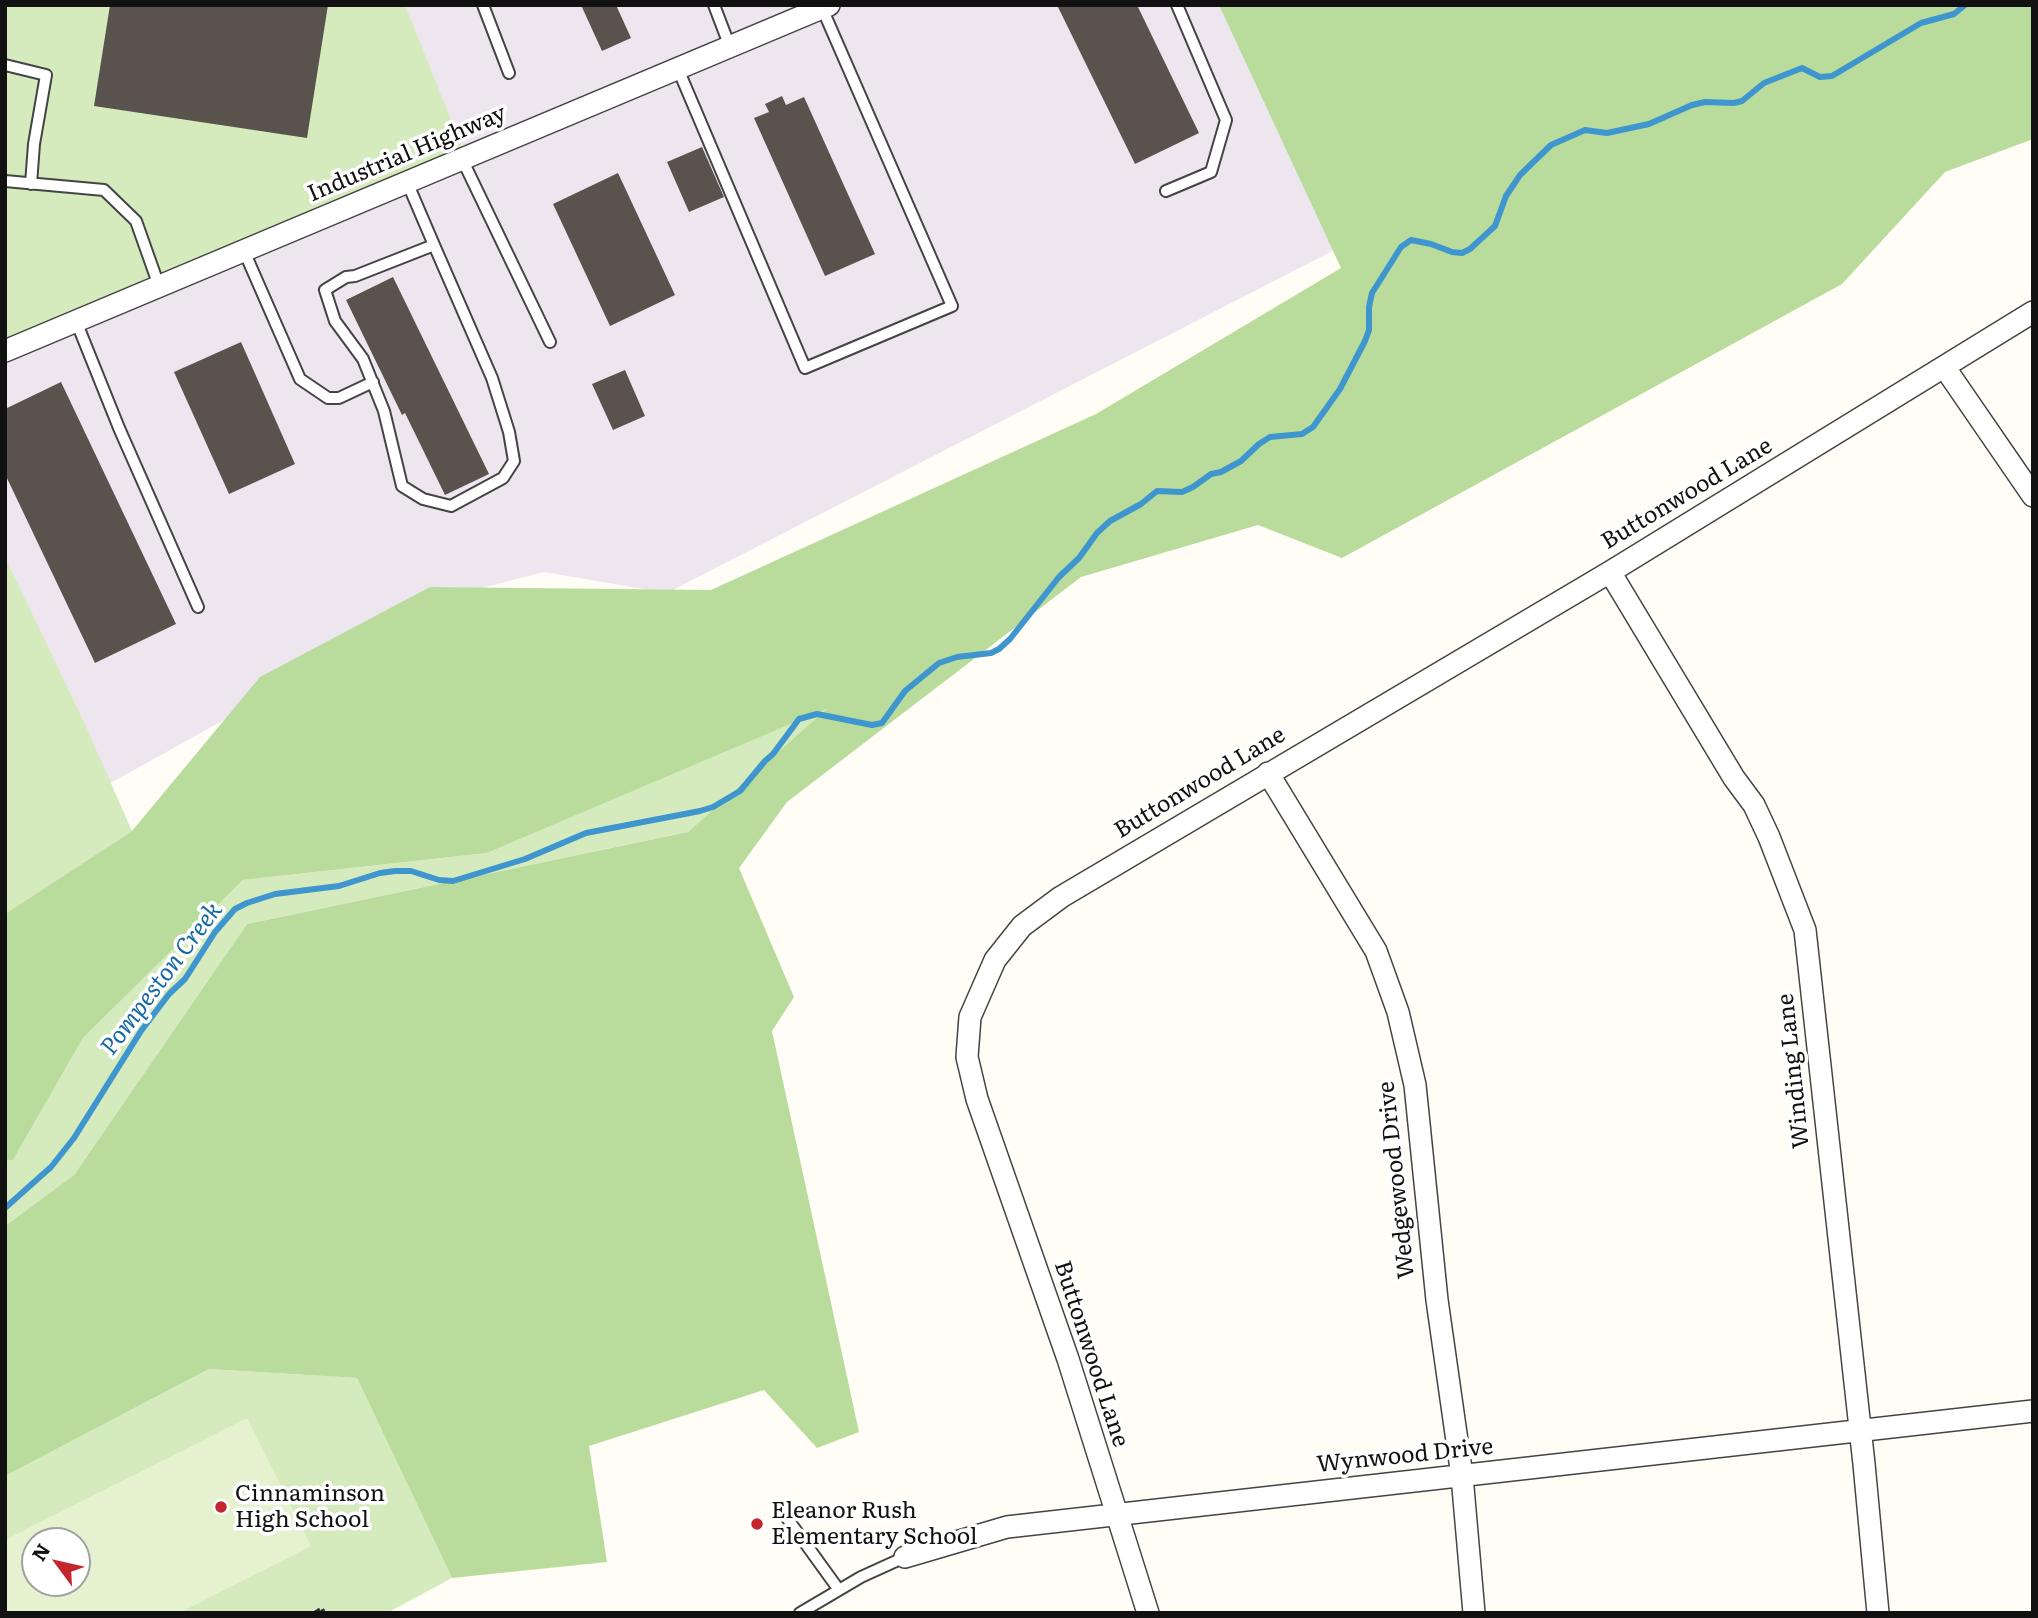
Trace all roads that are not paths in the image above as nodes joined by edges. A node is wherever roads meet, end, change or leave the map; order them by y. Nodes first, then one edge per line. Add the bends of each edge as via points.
1 (483, 5) edge
2 (714, 5) edge
3 (1177, 5) edge
4 (826, 7) edge
5 (730, 47) junction
6 (5, 65) edge
7 (678, 69) junction
8 (509, 73) dead end
9 (462, 159) junction
10 (5, 181) edge
11 (407, 183) junction
12 (31, 184) junction
13 (1166, 191) dead end
14 (434, 245) junction
15 (244, 251) junction
16 (159, 286) junction
17 (2033, 312) edge
18 (76, 321) junction
19 (550, 342) dead end
20 (5, 351) edge
21 (1945, 368) junction
22 (373, 382) junction
23 (2033, 496) edge
24 (1610, 572) junction
25 (198, 607) dead end
26 (1268, 774) junction
27 (2033, 1411) edge
28 (1859, 1431) junction
29 (1462, 1476) junction
30 (1115, 1516) junction
31 (787, 1518) dead end
32 (905, 1557) joint
33 (839, 1590) junction
34 (800, 1613) edge
35 (1148, 1613) edge
36 (1474, 1613) edge
37 (1878, 1613) edge

1 - 8 lane
2 - 5 lane
3 - 13 lane via 1226,120 1210,172
4 - 5 street, Industrial Highway
4 - 7 lane via 952,306 817,363 805,368
5 - 7 street, Industrial Highway
6 - 12 lane via 46,75
7 - 9 street, Industrial Highway
9 - 11 street, Industrial Highway
9 - 19 lane
10 - 12 lane
11 - 14 lane
11 - 15 street, Industrial Highway
12 - 16 lane via 104,190 136,221
14 - 22 lane via 346,277 325,290 335,321 363,359
14 - 22 lane via 492,378 514,461 503,478 450,506 423,499 402,486
15 - 16 street, Industrial Highway
15 - 22 lane via 300,379 328,398 339,398
16 - 18 street, Industrial Highway
17 - 21 street, Buttonwood Lane
18 - 20 street, Industrial Highway
18 - 25 lane
21 - 23 street
21 - 24 street, Buttonwood Lane
24 - 26 street, Buttonwood Lane
24 - 28 street, Winding Lane via 1754,805 1805,930
26 - 29 street, Wedgewood Drive via 1376,951 1398,1012 1415,1085 1437,1300
26 - 30 street, Buttonwood Lane via 1061,897 1022,926 995,960 971,1017 967,1057 976,1099 1068,1359
27 - 28 street, Wynwood Drive
28 - 29 street, Wynwood Drive
28 - 37 street, Winding Lane
29 - 30 street, Wynwood Drive
29 - 36 street, Wedgewood Drive
30 - 32 street, Wynwood Drive via 1007,1527
30 - 35 street, Buttonwood Lane
31 - 33 lane
32 - 33 lane, Wynwood Drive
33 - 34 lane, Wynwood Drive

